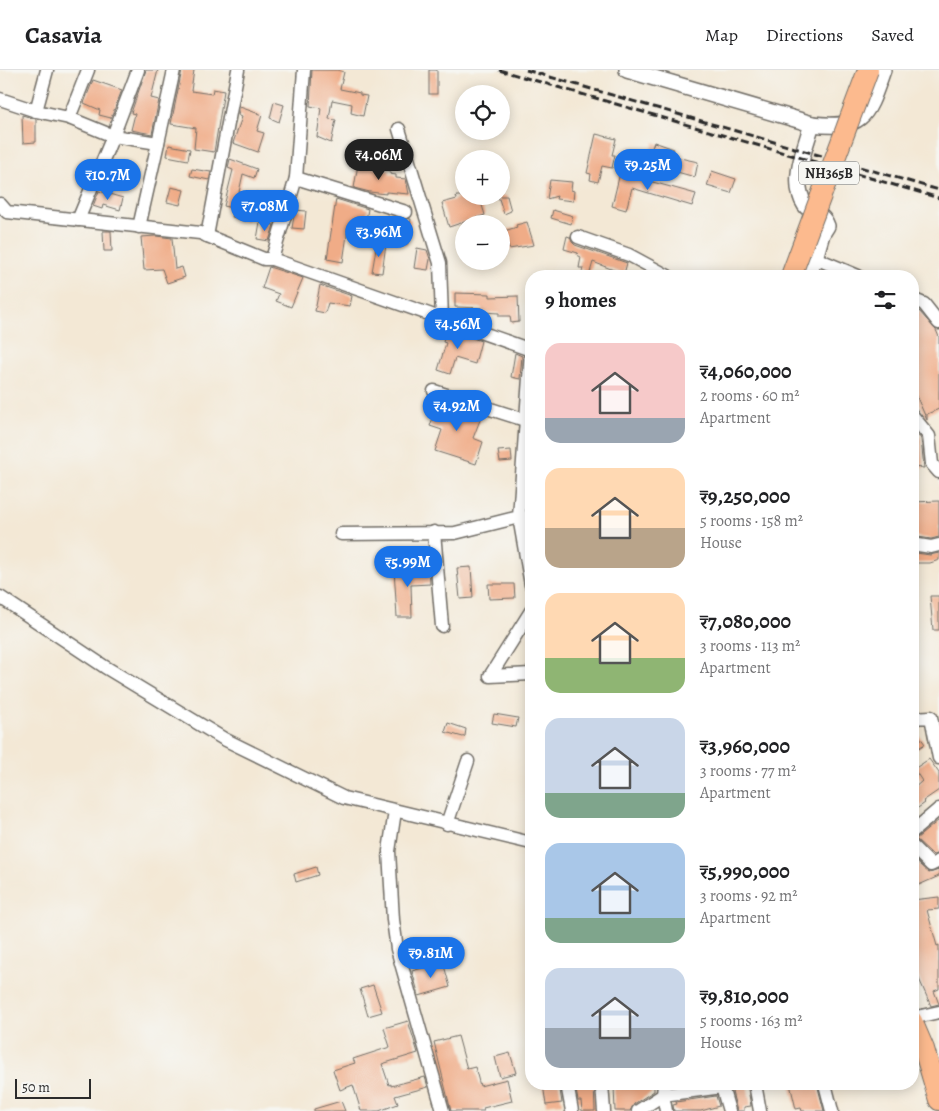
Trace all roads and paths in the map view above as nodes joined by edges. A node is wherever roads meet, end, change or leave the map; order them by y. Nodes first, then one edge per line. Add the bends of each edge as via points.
1 (47, 70) edge
2 (88, 70) edge
3 (138, 70) edge
4 (174, 70) edge
5 (238, 70) edge
6 (304, 70) edge
7 (627, 70) edge
8 (868, 70) edge
9 (883, 70) edge
10 (0, 99) edge
11 (36, 111) junction
12 (69, 118) junction
13 (812, 124) junction
14 (399, 129) dead end
15 (113, 136) junction
16 (158, 143) junction
17 (296, 178) junction
18 (2, 210) edge
19 (406, 212) dead end
20 (78, 220) junction
21 (139, 227) junction
22 (207, 236) junction
23 (578, 237) dead end
24 (815, 258) junction
25 (272, 260) junction
26 (657, 270) edge
27 (793, 270) edge
28 (810, 270) edge
29 (844, 270) edge
30 (919, 302) edge
31 (442, 318) junction
32 (939, 323) edge
33 (525, 348) edge
34 (434, 391) dead end
35 (525, 423) edge
36 (919, 424) edge
37 (939, 472) edge
38 (525, 517) edge
39 (434, 532) junction
40 (341, 534) dead end
41 (919, 545) edge
42 (939, 545) edge
43 (0, 597) edge
44 (525, 621) edge
45 (442, 626) dead end
46 (525, 674) edge
47 (919, 718) edge
48 (939, 758) edge
49 (468, 761) dead end
50 (939, 809) edge
51 (395, 811) junction
52 (447, 824) junction
53 (919, 826) edge
54 (525, 842) edge
55 (919, 853) edge
56 (939, 861) edge
57 (939, 1012) edge
58 (919, 1018) edge
59 (919, 1037) edge
60 (919, 1076) edge
61 (568, 1090) edge
62 (602, 1090) edge
63 (663, 1090) edge
64 (727, 1090) edge
65 (756, 1090) edge
66 (827, 1090) edge
67 (939, 1100) edge
68 (443, 1111) edge
69 (572, 1111) edge
70 (604, 1111) edge
71 (638, 1111) edge
72 (666, 1111) edge
73 (729, 1111) edge
74 (760, 1111) edge
75 (832, 1111) edge
76 (930, 1111) edge

1 - 11 street
2 - 12 street
3 - 15 street
4 - 16 street
5 - 22 street
6 - 17 street
7 - 13 street
8 - 27 highway, NH365B, bridge
9 - 13 street via 864,116 840,125
10 - 11 street
11 - 12 street
12 - 15 street
13 - 24 street via 800,165 799,189 806,206 824,219 827,226
14 - 31 street via 440,263
15 - 16 street
15 - 20 street
16 - 21 street
17 - 19 street
17 - 25 street
18 - 20 street
20 - 21 street
21 - 22 street
22 - 25 street
23 - 26 street via 629,255
24 - 28 street
24 - 29 street
25 - 31 street
30 - 32 street
31 - 33 street
34 - 35 street
36 - 37 street via 929,436 932,464
38 - 39 street via 455,533
39 - 40 street
39 - 45 street
41 - 42 street
43 - 51 street via 105,667 224,740 344,798
44 - 46 street via 490,676
47 - 48 street via 931,717
49 - 52 street
50 - 53 street
51 - 52 street
51 - 68 street via 389,851 397,949
52 - 54 street
55 - 56 street via 931,866
57 - 58 street
59 - 67 highway
60 - 76 highway
61 - 69 street
62 - 70 street
63 - 71 street
63 - 72 street
64 - 73 street
65 - 74 street
66 - 75 street

